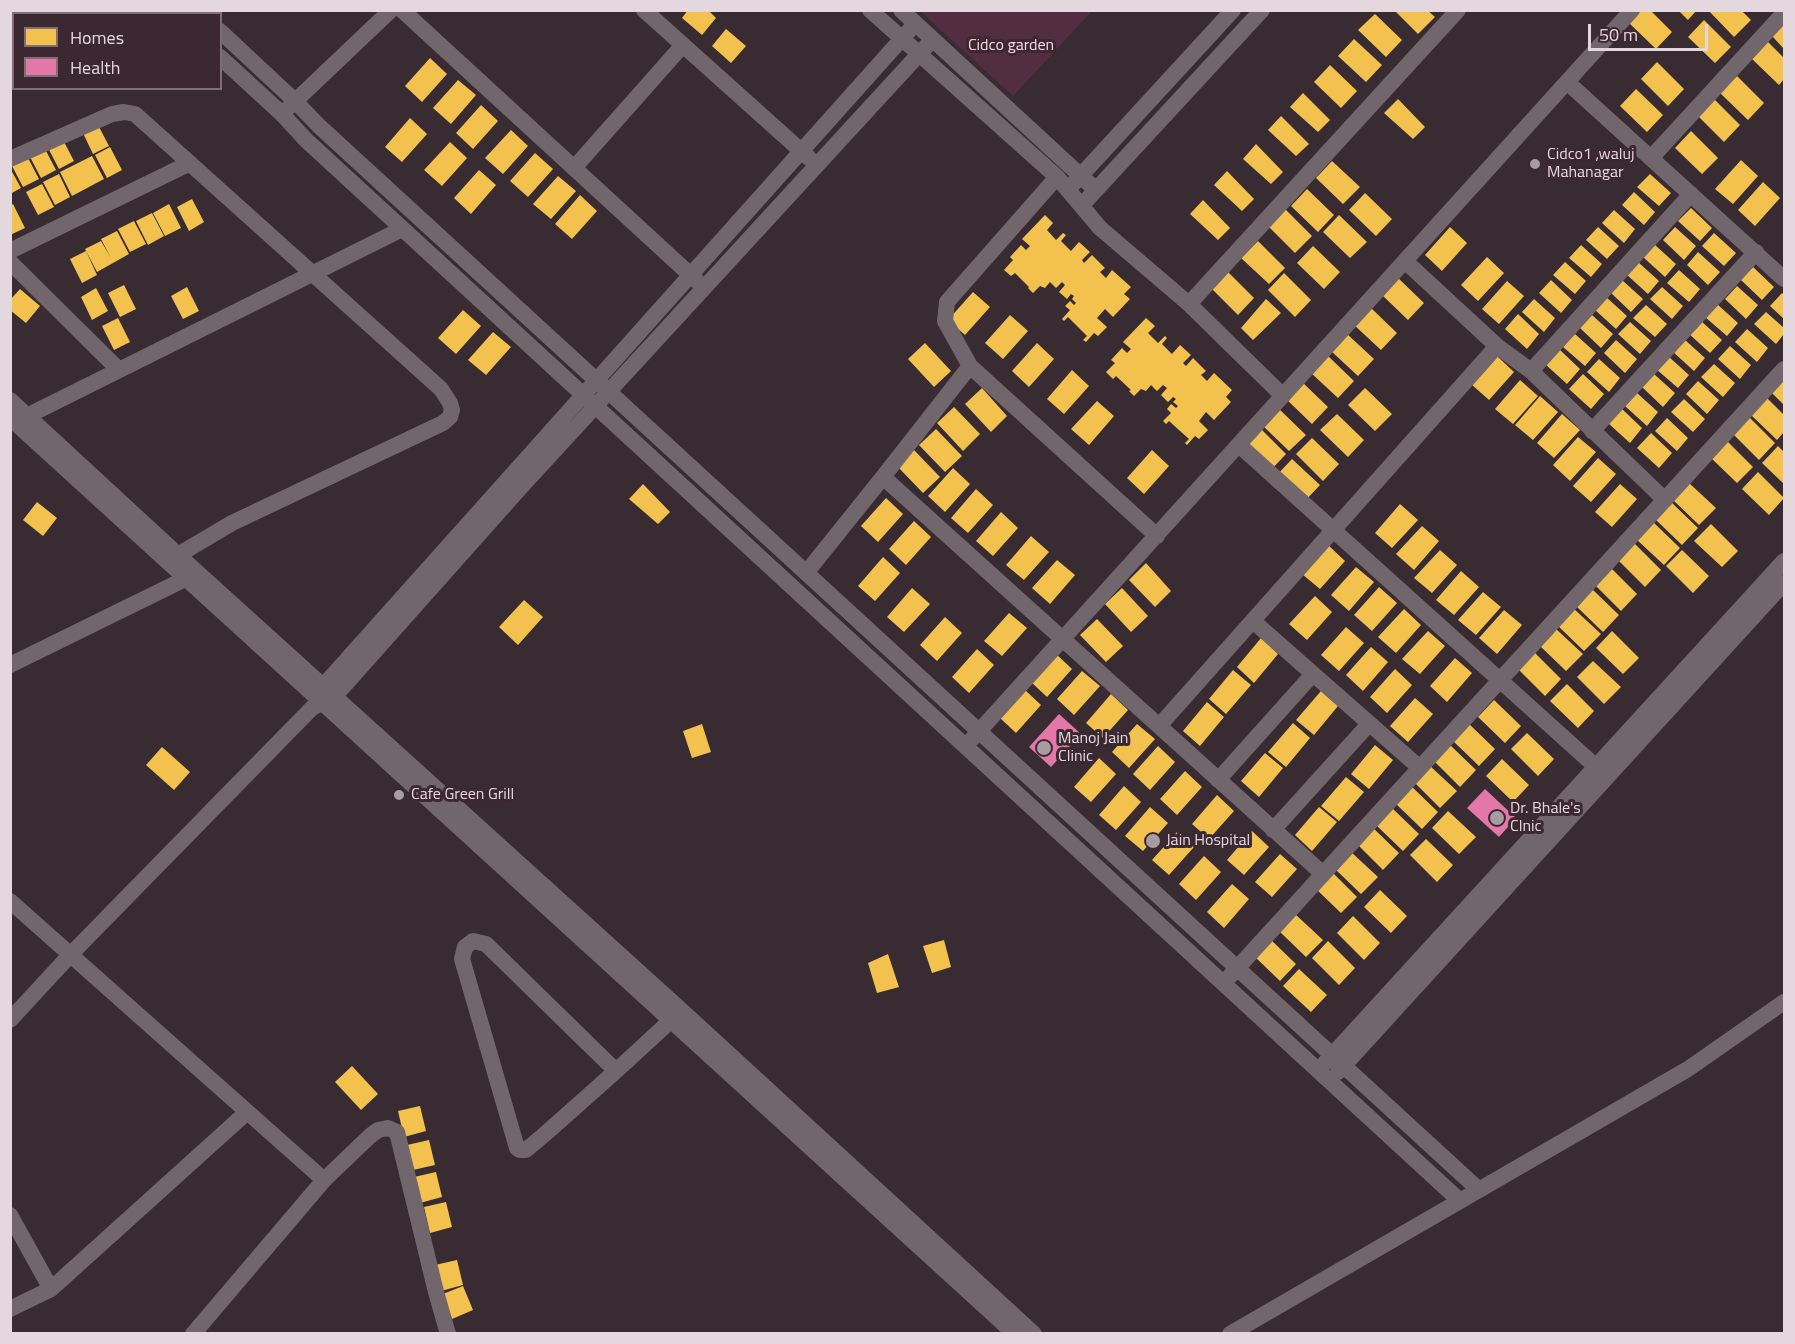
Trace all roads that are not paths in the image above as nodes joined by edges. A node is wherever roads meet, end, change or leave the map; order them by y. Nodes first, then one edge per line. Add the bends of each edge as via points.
1 (391, 10) edge
2 (402, 10) edge
3 (644, 10) edge
4 (870, 10) edge
5 (901, 10) edge
6 (1233, 10) edge
7 (1263, 10) edge
8 (1458, 10) edge
9 (1632, 10) edge
10 (1785, 13) edge
11 (915, 24) junction
12 (222, 33) edge
13 (901, 39) junction
14 (932, 40) junction
15 (683, 45) junction
16 (918, 55) junction
17 (222, 59) edge
18 (1567, 82) junction
19 (295, 100) junction
20 (282, 114) junction
21 (801, 151) junction
22 (1652, 158) junction
23 (10, 159) edge
24 (190, 163) junction
25 (817, 165) junction
26 (574, 168) junction
27 (1081, 176) junction
28 (1062, 183) junction
29 (1096, 190) junction
30 (1691, 194) junction
31 (1082, 206) junction
32 (402, 229) junction
33 (10, 251) edge
34 (1756, 252) junction
35 (1406, 261) junction
36 (10, 262) edge
37 (313, 273) junction
38 (690, 275) junction
39 (1785, 279) edge
40 (705, 287) junction
41 (1189, 304) junction
42 (1497, 346) junction
43 (970, 366) junction
44 (1785, 369) edge
45 (119, 370) junction
46 (1530, 371) junction
47 (596, 381) junction
48 (609, 392) junction
49 (1283, 396) junction
50 (10, 400) edge
51 (589, 401) junction
52 (16, 420) edge
53 (1592, 431) junction
54 (1239, 445) junction
55 (884, 477) junction
56 (1665, 500) junction
57 (746, 518) junction
58 (1333, 530) junction
59 (732, 532) junction
60 (1157, 536) junction
61 (178, 555) junction
62 (1785, 561) edge
63 (806, 573) junction
64 (187, 578) junction
65 (1785, 583) edge
66 (1253, 621) junction
67 (1064, 639) junction
68 (10, 665) edge
69 (1313, 674) junction
70 (1500, 681) junction
71 (322, 698) junction
72 (1369, 724) junction
73 (1159, 726) junction
74 (980, 732) junction
75 (966, 747) junction
76 (1420, 768) junction
77 (1601, 772) junction
78 (1218, 780) junction
79 (1273, 830) junction
80 (1323, 874) junction
81 (10, 901) edge
82 (71, 954) junction
83 (1237, 968) junction
84 (1223, 983) junction
85 (1785, 1002) edge
86 (677, 1015) junction
87 (10, 1020) edge
88 (1338, 1060) junction
89 (616, 1071) junction
90 (1324, 1076) junction
91 (246, 1113) junction
92 (324, 1180) junction
93 (1478, 1189) junction
94 (1459, 1200) junction
95 (10, 1215) edge
96 (51, 1289) junction
97 (10, 1309) edge
98 (195, 1332) edge
99 (448, 1334) edge
100 (1015, 1334) edge
101 (1034, 1334) edge
102 (1230, 1334) edge

1 - 19 street
2 - 26 street
3 - 15 street
4 - 13 street
5 - 11 street
6 - 27 street
7 - 29 street
8 - 41 street
9 - 18 street
10 - 22 street
11 - 13 street
11 - 14 street
12 - 19 street
13 - 16 street
13 - 21 street
14 - 16 street
14 - 27 street
15 - 21 street
15 - 26 street
16 - 25 street
16 - 28 street
17 - 20 street
18 - 22 street
18 - 35 street
19 - 20 street
19 - 47 street
20 - 32 street
21 - 25 street
21 - 38 street
22 - 30 street
23 - 24 street via 111,114 124,112 135,114
24 - 33 street
24 - 37 street
25 - 40 street
26 - 38 street
27 - 28 street
27 - 29 street
28 - 31 street
28 - 43 street via 947,302 945,321
29 - 31 street
30 - 34 street
30 - 46 street
31 - 41 street via 1100,228
32 - 37 street
32 - 51 street
34 - 39 street
34 - 53 street
35 - 42 street
35 - 49 street
36 - 45 street
37 - 45 street
37 - 61 street via 441,390 450,403 450,417 232,523
38 - 40 street
38 - 47 street
40 - 48 street
41 - 49 street
42 - 46 street
42 - 58 street
43 - 55 street
43 - 60 street
44 - 56 street
45 - 52 street
46 - 53 street
47 - 48 street
47 - 51 street
48 - 51 street
48 - 57 street
49 - 54 street
50 - 52 street
51 - 59 street
51 - 71 street
52 - 61 street
52 - 64 street
53 - 56 street
54 - 58 street
54 - 60 street
55 - 63 street
55 - 67 street
56 - 70 street
57 - 59 street
57 - 63 street
58 - 66 street
58 - 70 street
59 - 75 street
60 - 67 street
61 - 71 street
62 - 77 street
63 - 74 street
64 - 68 street
64 - 71 street
65 - 77 street
66 - 69 street
66 - 73 street
67 - 73 street
67 - 74 street
69 - 72 street
69 - 78 street
70 - 76 street
70 - 77 street
71 - 82 street
71 - 86 street
72 - 76 street
72 - 79 street
73 - 78 street
74 - 75 street
74 - 83 street
75 - 84 street
76 - 80 street
77 - 88 street
78 - 79 street
79 - 80 street
80 - 83 street
81 - 82 street
82 - 87 street
82 - 91 street
83 - 84 street
83 - 88 street
84 - 90 street
85 - 93 street via 1688,1069
86 - 89 street
86 - 100 street
86 - 101 street
88 - 90 street
88 - 93 street
89 - 89 street via 486,944 473,941 465,947 462,959 517,1148 526,1150
90 - 94 street
91 - 92 street
91 - 96 street
92 - 98 street
92 - 99 street via 378,1130 388,1128 397,1132
93 - 94 street
94 - 102 street
95 - 96 street
96 - 97 street

